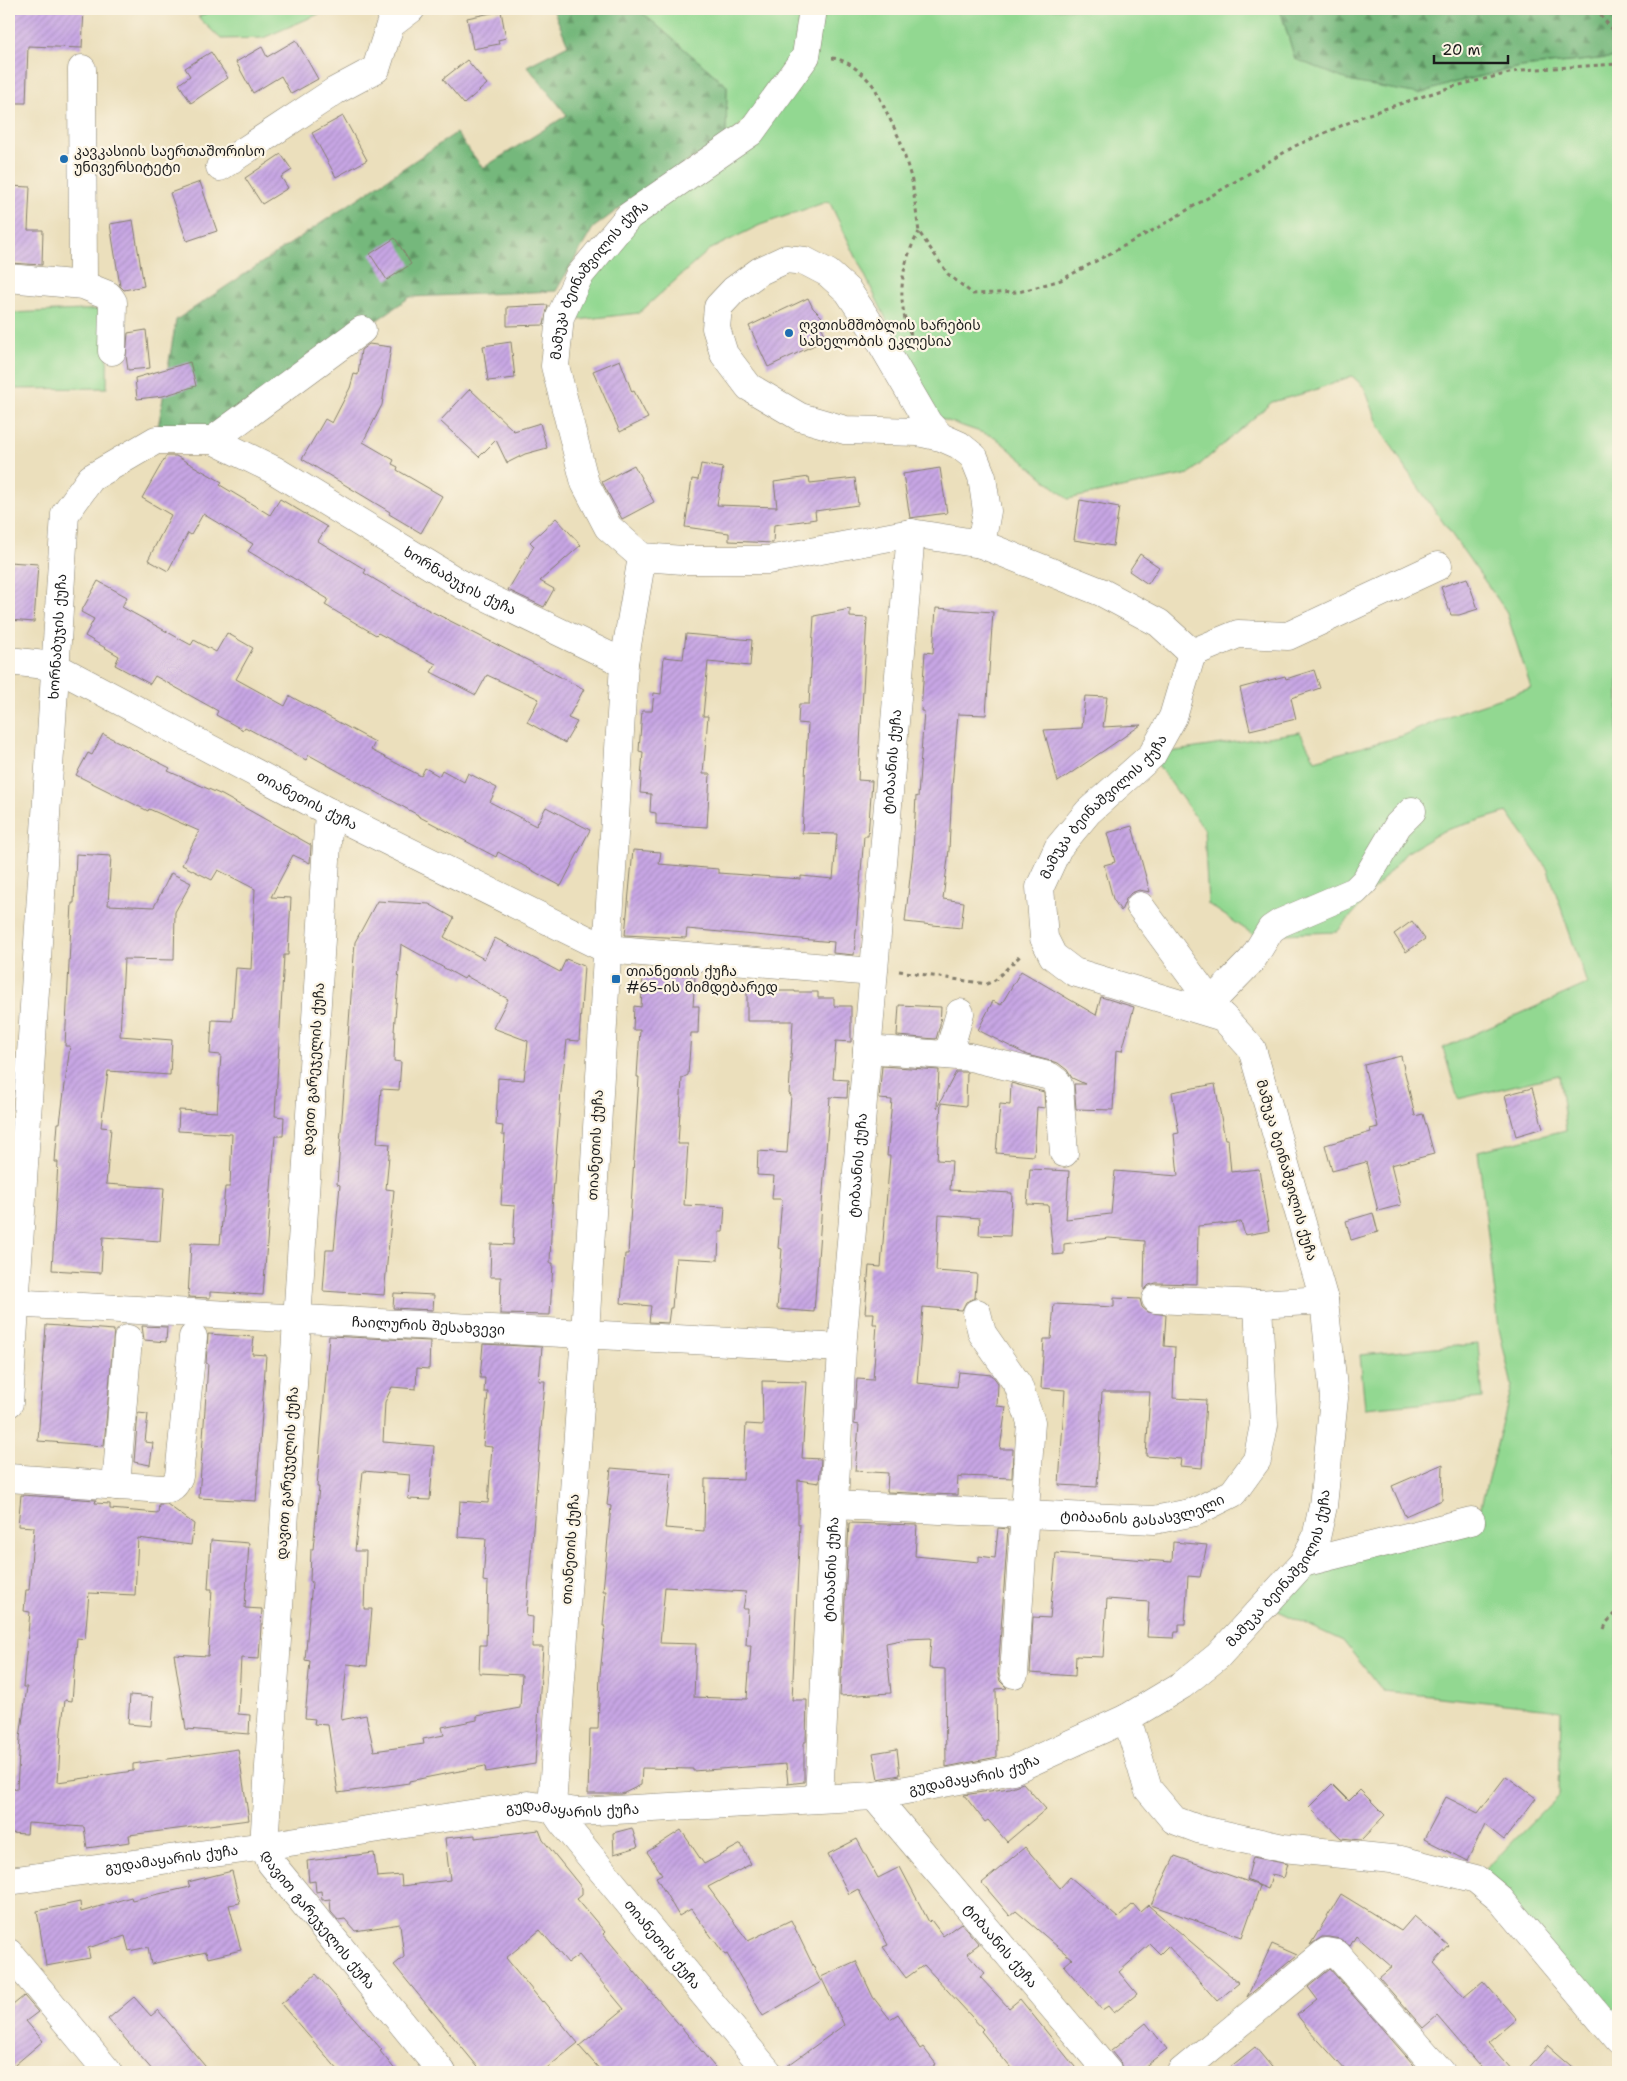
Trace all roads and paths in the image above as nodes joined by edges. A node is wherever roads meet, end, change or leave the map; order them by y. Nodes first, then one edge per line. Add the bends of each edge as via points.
1 (411, 9) edge
2 (814, 9) edge
3 (1595, 9) edge
4 (1618, 36) edge
5 (806, 56) junction
6 (1618, 64) edge
7 (82, 69) dead end
8 (220, 167) dead end
9 (919, 232) junction
10 (9, 278) edge
11 (83, 285) junction
12 (362, 330) dead end
13 (112, 351) dead end
14 (920, 357) dead end
15 (941, 437) junction
16 (213, 440) junction
17 (911, 534) junction
18 (981, 544) junction
19 (642, 557) junction
20 (1438, 566) dead end
21 (1192, 653) junction
22 (9, 661) edge
23 (624, 663) junction
24 (54, 666) junction
25 (1412, 811) dead end
26 (328, 812) junction
27 (1140, 906) dead end
28 (1044, 938) junction
29 (606, 949) junction
30 (873, 969) junction
31 (1217, 1010) junction
32 (960, 1013) dead end
33 (867, 1048) junction
34 (948, 1056) junction
35 (1064, 1153) dead end
36 (1156, 1300) dead end
37 (1324, 1300) junction
38 (12, 1303) edge
39 (1258, 1304) junction
40 (977, 1313) dead end
41 (297, 1318) junction
42 (585, 1334) junction
43 (193, 1337) dead end
44 (128, 1339) dead end
45 (842, 1348) junction
46 (9, 1403) edge
47 (9, 1478) edge
48 (116, 1486) junction
49 (834, 1504) junction
50 (1026, 1514) junction
51 (1472, 1521) dead end
52 (1303, 1563) junction
53 (1618, 1611) edge
54 (1604, 1629) dead end
55 (1014, 1674) dead end
56 (1127, 1718) junction
57 (874, 1796) junction
58 (818, 1798) junction
59 (552, 1807) junction
60 (264, 1846) junction
61 (9, 1881) edge
62 (9, 1953) edge
63 (1618, 2040) edge
64 (108, 2072) edge
65 (442, 2072) edge
66 (768, 2072) edge
67 (1108, 2072) edge
68 (1181, 2072) edge
69 (1441, 2072) edge

1 - 8 street via 390,25 376,69 335,91
2 - 5 street, მამუკა ბეინაშვილის ქუჩა
3 - 4 path
5 - 9 path via 840,58 875,88 900,140 912,180
5 - 19 street, მამუკა ბეინაშვილის ქუჩა via 751,132 629,216 578,276 560,318 555,366 584,483 608,527
6 - 9 path via 1522,70 1451,87 1366,115 1295,146 1157,228 1061,280 1019,292 972,294 948,274
7 - 11 street
9 - 14 path via 910,249 902,294 903,309
10 - 11 street
11 - 13 street via 108,294 113,302
12 - 16 street
15 - 15 street via 918,432 845,430 791,412 749,387 724,354 716,328 718,307 760,271 786,259 805,261 828,273 848,291 928,424
15 - 18 street via 974,457 982,477 987,512
16 - 23 street, ხორნაბუჯის ქუჩა via 274,470 464,586
16 - 24 street, ხორნაბუჯის ქუჩა via 156,440 91,478 65,514
17 - 18 street
17 - 19 street via 768,560
17 - 30 street, ტიბაანის ქუჩა
18 - 21 street via 1101,592 1159,623
19 - 23 street, თიანეთის ქუჩა
20 - 21 street via 1288,636 1238,634
21 - 28 street, მამუკა ბეინაშვილის ქუჩა via 1173,717 1152,755 1088,812 1058,848 1040,887
22 - 24 street, თიანეთის ქუჩა
23 - 29 street, თიანეთის ქუჩა
24 - 26 street, თიანეთის ქუჩა
24 - 38 street, ხორნაბუჯის ქუჩა
25 - 31 street via 1398,825 1365,882 1355,891 1271,929
26 - 29 street, თიანეთის ქუჩა
26 - 41 street, დავით გარეჯელის ქუჩა
27 - 31 street
28 - 30 path via 987,984
28 - 31 street, მამუკა ბეინაშვილის ქუჩა via 1053,956 1074,972
29 - 30 street, თიანეთის ქუჩა
29 - 42 street, თიანეთის ქუჩა
30 - 33 street, ტიბაანის ქუჩა
31 - 37 street, მამუკა ბეინაშვილის ქუჩა via 1252,1049
32 - 34 street
33 - 34 street
33 - 45 street, ტიბაანის ქუჩა
34 - 35 street via 970,1057 1054,1079 1059,1087
36 - 39 street
37 - 39 street
37 - 52 street, მამუკა ბეინაშვილის ქუჩა via 1334,1398 1316,1538
38 - 41 street, ჩაილურის შესახვევი
38 - 46 street, ხორნაბუჯის ქუჩა
39 - 50 street, ტიბაანის გასასვლელი via 1264,1425 1256,1460 1233,1493 1195,1512 1154,1520
40 - 50 street via 982,1333 1018,1385 1031,1422
41 - 42 street, ჩაილურის შესახვევი
41 - 60 street, დავით გარეჯელის ქუჩა
42 - 45 street, ჩაილურის შესახვევი
42 - 59 street, თიანეთის ქუჩა
43 - 48 street via 176,1484 170,1489
44 - 48 street
45 - 49 street, ტიბაანის ქუჩა
47 - 48 street
49 - 50 street, ტიბაანის გასასვლელი
49 - 58 street, ტიბაანის ქუჩა
50 - 55 street
51 - 52 street
52 - 56 street, მამუკა ბეინაშვილის ქუჩა via 1218,1656 1182,1685
53 - 54 path
56 - 57 street, გუდამაყარის ქუჩა via 1013,1770
56 - 63 street via 1148,1789 1174,1820 1198,1829 1283,1848 1401,1860 1476,1879 1500,1899
57 - 58 street, გუდამაყარის ქუჩა
57 - 67 street, ტიბაანის ქუჩა
58 - 59 street, გუდამაყარის ქუჩა via 578,1812
59 - 60 street, გუდამაყარის ქუჩა via 528,1805
59 - 66 street, თიანეთის ქუჩა
60 - 61 street, გუდამაყარის ქუჩა
60 - 65 street, დავით გარეჯელის ქუჩა via 271,1863
62 - 64 street
68 - 69 street via 1326,1952 1337,1954

